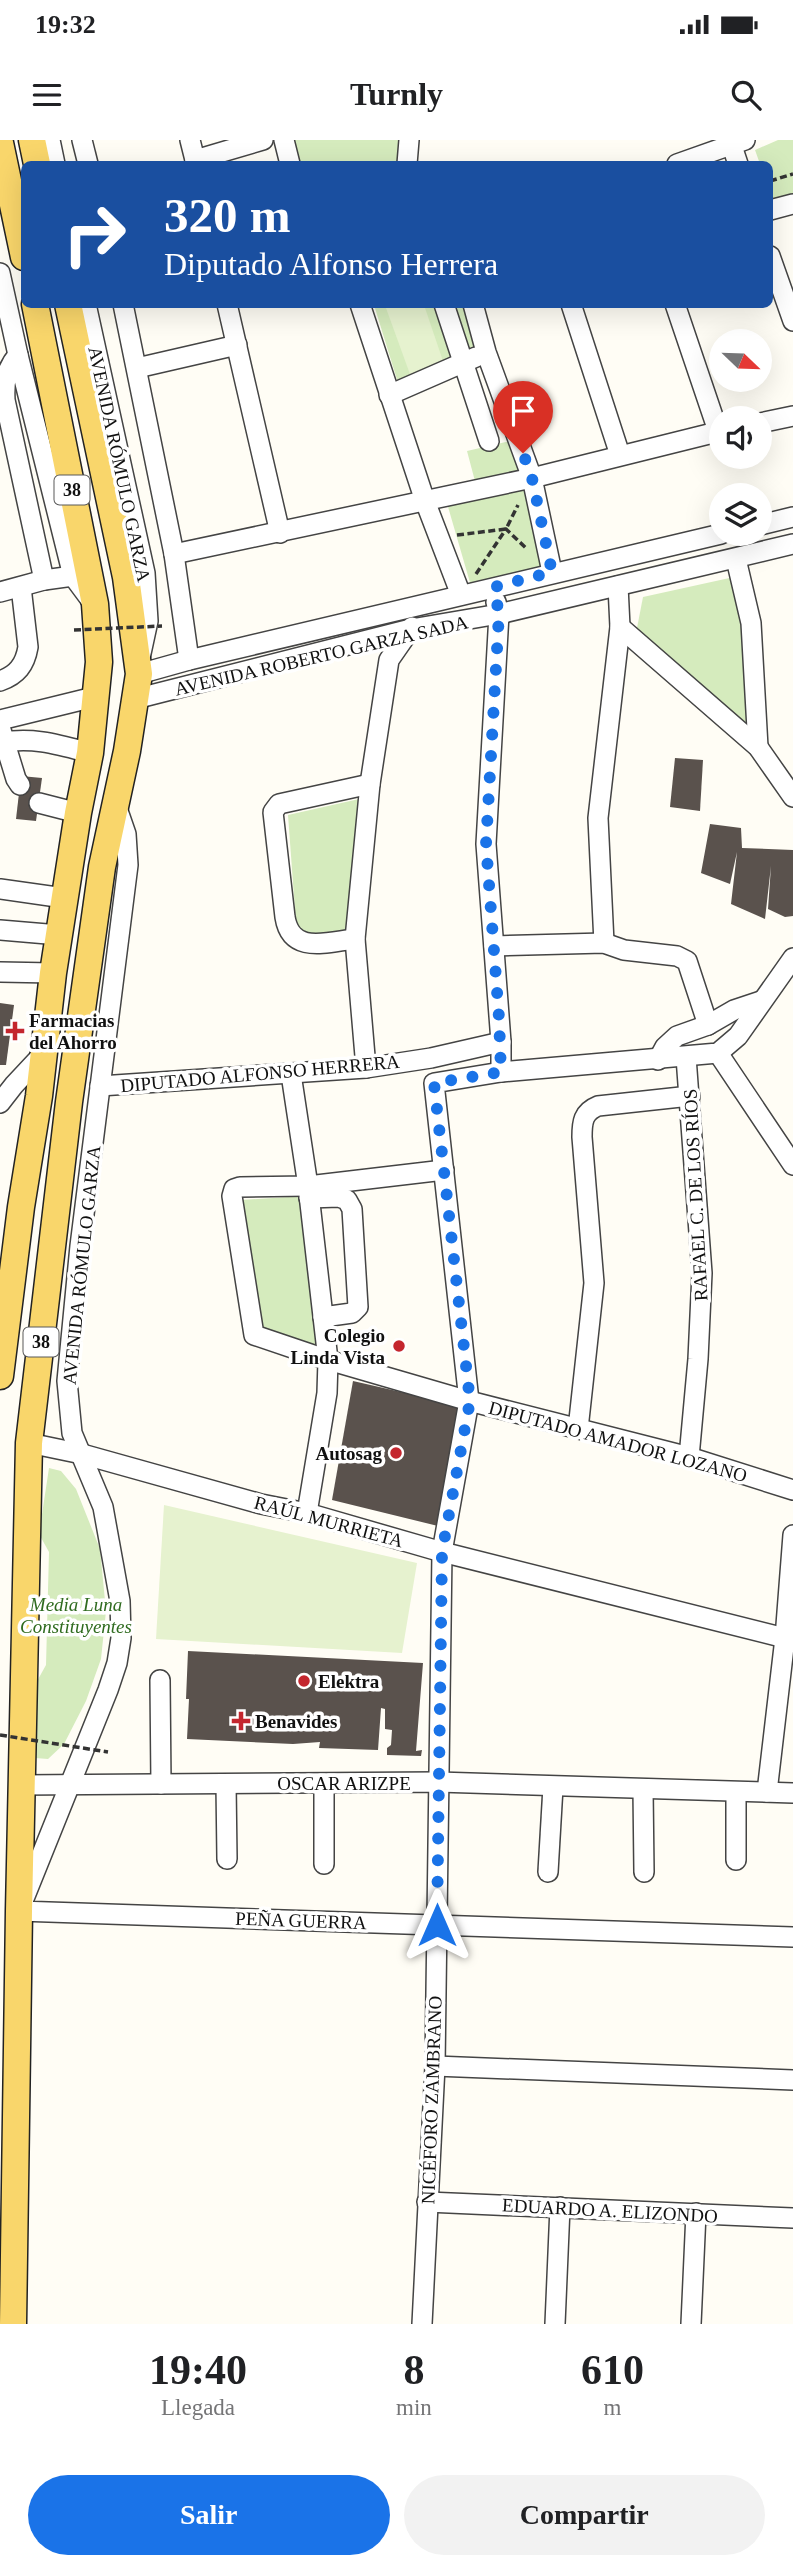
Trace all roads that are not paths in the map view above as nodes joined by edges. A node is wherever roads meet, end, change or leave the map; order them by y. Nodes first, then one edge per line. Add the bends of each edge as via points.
1 (32, 140) edge
2 (50, 140) edge
3 (82, 140) edge
4 (190, 140) edge
5 (264, 140) edge
6 (284, 140) edge
7 (409, 140) edge
8 (0, 143) edge
9 (703, 147) edge
10 (736, 148) edge
11 (36, 161) edge
12 (54, 161) edge
13 (87, 161) edge
14 (195, 161) edge
15 (198, 161) edge
16 (289, 161) edge
17 (407, 161) edge
18 (682, 161) edge
19 (793, 204) edge
20 (773, 209) edge
21 (21, 243) edge
22 (773, 263) edge
23 (0, 273) edge
24 (36, 308) edge
25 (69, 308) edge
26 (87, 308) edge
27 (124, 308) edge
28 (228, 308) edge
29 (361, 308) edge
30 (445, 308) edge
31 (474, 308) edge
32 (572, 308) edge
33 (676, 308) edge
34 (791, 308) edge
35 (237, 345) junction
36 (486, 352) junction
37 (18, 355) junction
38 (464, 362) junction
39 (137, 368) junction
40 (389, 395) junction
41 (711, 406) edge
42 (793, 416) edge
43 (4, 417) edge
44 (772, 420) edge
45 (709, 434) edge
46 (489, 441) dead end
47 (620, 455) junction
48 (532, 478) junction
49 (425, 501) junction
50 (793, 517) edge
51 (772, 522) edge
52 (280, 533) junction
53 (709, 537) edge
54 (793, 544) edge
55 (174, 554) junction
56 (736, 559) junction
57 (552, 572) junction
58 (73, 576) junction
59 (44, 580) junction
60 (618, 586) junction
61 (21, 587) junction
62 (494, 587) junction
63 (0, 592) edge
64 (461, 595) junction
65 (95, 604) junction
66 (423, 604) junction
67 (499, 614) junction
68 (620, 627) junction
69 (411, 629) junction
70 (189, 660) junction
71 (137, 679) junction
72 (0, 681) edge
73 (94, 697) junction
74 (1, 732) edge
75 (758, 747) junction
76 (90, 753) junction
77 (370, 784) junction
78 (20, 785) dead end
79 (793, 797) edge
80 (39, 803) dead end
81 (116, 804) junction
82 (78, 813) junction
83 (0, 889) edge
84 (64, 898) junction
85 (0, 930) edge
86 (59, 935) junction
87 (355, 939) junction
88 (604, 943) junction
89 (494, 946) junction
90 (793, 958) edge
91 (0, 972) edge
92 (53, 973) junction
93 (761, 1001) junction
94 (708, 1025) junction
95 (501, 1042) junction
96 (43, 1054) junction
97 (718, 1054) junction
98 (687, 1057) junction
99 (658, 1060) junction
100 (366, 1069) junction
101 (501, 1072) junction
102 (291, 1074) junction
103 (7, 1081) edge
104 (100, 1086) junction
105 (690, 1097) junction
106 (0, 1103) edge
107 (793, 1165) edge
108 (444, 1170) junction
109 (309, 1192) junction
110 (323, 1317) junction
111 (328, 1360) junction
112 (0, 1376) edge
113 (470, 1401) junction
114 (578, 1429) junction
115 (29, 1443) junction
116 (82, 1454) junction
117 (689, 1457) junction
118 (793, 1490) edge
119 (307, 1513) junction
120 (793, 1535) edge
121 (442, 1552) junction
122 (789, 1639) edge
123 (160, 1680) dead end
124 (438, 1782) junction
125 (324, 1783) junction
126 (71, 1784) junction
127 (161, 1784) junction
128 (226, 1784) junction
129 (21, 1785) junction
130 (553, 1787) junction
131 (643, 1789) junction
132 (736, 1792) junction
133 (767, 1792) junction
134 (793, 1793) edge
135 (227, 1859) dead end
136 (736, 1860) dead end
137 (324, 1864) dead end
138 (548, 1872) dead end
139 (644, 1872) dead end
140 (19, 1911) junction
141 (437, 1925) junction
142 (793, 1937) edge
143 (435, 2066) junction
144 (793, 2080) edge
145 (427, 2202) junction
146 (560, 2207) junction
147 (696, 2213) junction
148 (793, 2218) edge
149 (13, 2324) edge
150 (422, 2324) edge
151 (555, 2324) edge
152 (691, 2324) edge

1 - 11 main road
2 - 12 street
3 - 13 street
4 - 14 street
5 - 15 street
6 - 16 street
7 - 17 street
8 - 21 main road
9 - 10 street
9 - 18 street
19 - 20 street
22 - 34 street
23 - 37 street
24 - 65 main road, 38
25 - 71 main road, AVENIDA RÓMULO GARZA / 38 via 126,577
26 - 71 street, AVENIDA RÓMULO GARZA via 145,573 148,621
27 - 39 street
28 - 35 street
29 - 40 street
30 - 38 street
31 - 36 street
32 - 47 street
33 - 41 street
35 - 39 street
35 - 52 street
36 - 38 street
36 - 48 street
37 - 43 street via 8,366
37 - 58 street
38 - 40 street
38 - 46 street
39 - 55 street
40 - 49 street
42 - 44 street
43 - 59 street
45 - 47 street
47 - 48 street
48 - 49 street
48 - 57 street
49 - 52 street
49 - 64 street
50 - 51 street
52 - 55 street
53 - 57 street, AVENIDA ROBERTO GARZA SADA
54 - 56 street, AVENIDA ROBERTO GARZA SADA
55 - 70 street
56 - 60 street, AVENIDA ROBERTO GARZA SADA
56 - 75 street via 751,623
57 - 62 street, AVENIDA ROBERTO GARZA SADA
58 - 59 street
58 - 65 street
59 - 61 street
60 - 67 street, AVENIDA ROBERTO GARZA SADA
60 - 68 street
61 - 63 street
61 - 72 street via 27,656 18,671
62 - 64 street, AVENIDA ROBERTO GARZA SADA
62 - 67 street
64 - 66 street, AVENIDA ROBERTO GARZA SADA
65 - 73 main road, 38 via 99,662
66 - 69 street
66 - 70 street, AVENIDA ROBERTO GARZA SADA
67 - 69 street, AVENIDA ROBERTO GARZA SADA
67 - 89 street via 486,844
68 - 75 street
68 - 88 street via 598,818
69 - 71 street, AVENIDA ROBERTO GARZA SADA
69 - 77 street via 389,660
70 - 71 street, AVENIDA ROBERTO GARZA SADA
71 - 81 main road, AVENIDA RÓMULO GARZA / 38
73 - 74 street
73 - 76 main road, 38
74 - 76 street
74 - 78 street
75 - 79 street
76 - 82 main road, 38
77 - 87 street
77 - 87 street via 279,804 273,812 290,933 307,943
80 - 82 street
81 - 104 street, AVENIDA RÓMULO GARZA via 128,865
81 - 115 main road, AVENIDA RÓMULO GARZA / 38 via 102,866 69,1102
82 - 84 main road, 38
83 - 84 street
84 - 86 main road, 38
85 - 86 street
86 - 92 main road, 38
87 - 100 street
88 - 89 street
88 - 94 street via 687,961
89 - 95 street
90 - 93 street
91 - 92 street
92 - 96 main road, 38
93 - 94 street
93 - 97 street via 738,1036
94 - 99 street via 677,1035
95 - 100 street, DIPUTADO ALFONSO HERRERA
95 - 101 street
96 - 103 street
96 - 112 main road, 38
97 - 98 street
97 - 107 street
98 - 99 street
98 - 105 street, RAFAEL C. DE LOS RÍOS
99 - 101 street
100 - 102 street, DIPUTADO ALFONSO HERRERA
101 - 108 street, NICÉFORO ZAMBRANO via 434,1083
102 - 104 street, DIPUTADO ALFONSO HERRERA
102 - 109 street
103 - 106 street
104 - 116 street, AVENIDA RÓMULO GARZA via 67,1381 72,1433
105 - 114 street via 598,1107 585,1115 582,1137 594,1283
105 - 117 street, RAFAEL C. DE LOS RÍOS via 702,1273
108 - 109 street
108 - 113 street, NICÉFORO ZAMBRANO
109 - 110 street
109 - 110 street via 347,1200 352,1209 358,1307 352,1313
109 - 111 street, DIPUTADO AMADOR LOZANO via 240,1187 232,1196 254,1335
110 - 111 street
111 - 113 street, DIPUTADO AMADOR LOZANO
111 - 119 street
113 - 114 street, DIPUTADO AMADOR LOZANO
113 - 121 street, NICÉFORO ZAMBRANO
114 - 117 street, DIPUTADO AMADOR LOZANO
115 - 116 street, RAÚL MURRIETA
115 - 129 main road, AVENIDA RÓMULO GARZA / 38
116 - 119 street, RAÚL MURRIETA
116 - 126 street, AVENIDA RÓMULO GARZA via 103,1507 120,1601 121,1638 108,1690
117 - 118 street, DIPUTADO AMADOR LOZANO
119 - 121 street, RAÚL MURRIETA
120 - 122 street
121 - 122 street, RAÚL MURRIETA
121 - 124 street, NICÉFORO ZAMBRANO
122 - 133 street
123 - 127 street
124 - 125 street, OSCAR ARIZPE
124 - 130 street, OSCAR ARIZPE
124 - 141 street, NICÉFORO ZAMBRANO
125 - 128 street, OSCAR ARIZPE
125 - 137 street
126 - 127 street, OSCAR ARIZPE
126 - 129 street, OSCAR ARIZPE
126 - 140 street, AVENIDA RÓMULO GARZA
127 - 128 street, OSCAR ARIZPE
128 - 135 street
129 - 140 main road, AVENIDA RÓMULO GARZA / 38
130 - 131 street, OSCAR ARIZPE
130 - 138 street
131 - 132 street, OSCAR ARIZPE
131 - 139 street
132 - 133 street, OSCAR ARIZPE
132 - 136 street
133 - 134 street, OSCAR ARIZPE
140 - 141 street, PEÑA GUERRA
140 - 149 main road, AVENIDA RÓMULO GARZA / 38
141 - 142 street, PEÑA GUERRA
141 - 143 street, NICÉFORO ZAMBRANO
143 - 144 street
143 - 145 street, NICÉFORO ZAMBRANO
145 - 146 street, EDUARDO A. ELIZONDO
145 - 150 street, NICÉFORO ZAMBRANO
146 - 147 street, EDUARDO A. ELIZONDO
146 - 151 street
147 - 148 street, EDUARDO A. ELIZONDO
147 - 152 street

